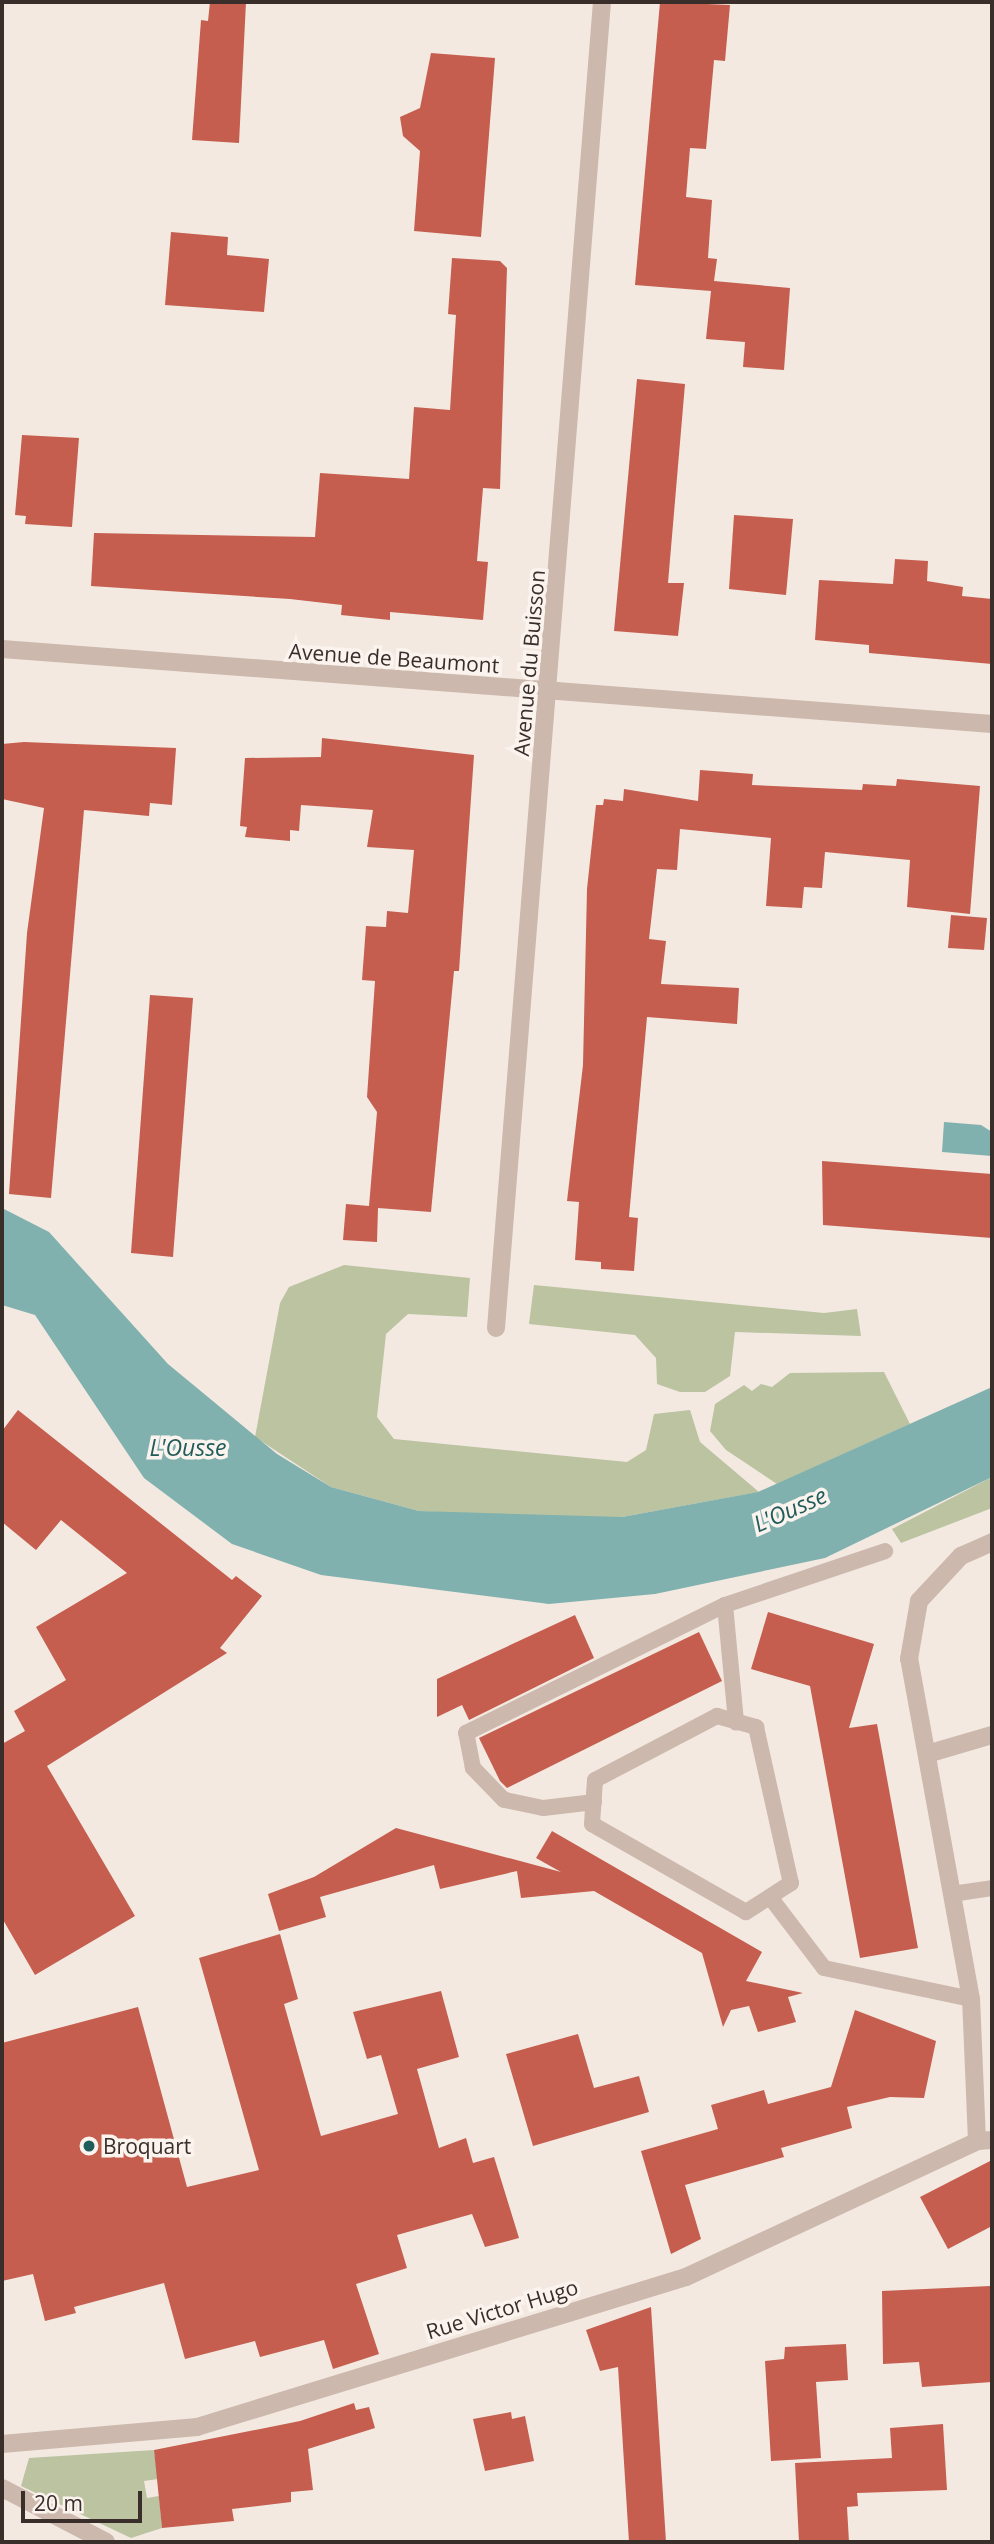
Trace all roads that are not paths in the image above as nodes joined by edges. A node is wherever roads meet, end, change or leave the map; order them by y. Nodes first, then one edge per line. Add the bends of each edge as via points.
1 (602, 2) edge
2 (2, 649) edge
3 (549, 691) junction
4 (992, 724) edge
5 (496, 1328) dead end
6 (992, 1542) edge
7 (885, 1551) dead end
8 (725, 1605) junction
9 (736, 1722) junction
10 (992, 1735) edge
11 (927, 1754) junction
12 (594, 1802) junction
13 (992, 1888) edge
14 (952, 1894) junction
15 (770, 1897) junction
16 (971, 1999) junction
17 (985, 2140) edge
18 (2, 2444) edge
19 (2, 2488) edge
20 (106, 2542) edge

1 - 3 street, Avenue du Buisson
2 - 3 street, Avenue de Beaumont
3 - 4 street, Avenue de Beaumont
3 - 5 street, Avenue du Buisson
6 - 11 street via 961,1556 919,1601 909,1659
7 - 8 lane
8 - 9 lane
8 - 12 lane via 466,1732 473,1768 503,1800 543,1808
9 - 12 lane via 716,1716 595,1780
9 - 15 lane via 756,1727 791,1883
10 - 11 street
11 - 14 street
12 - 15 lane via 592,1824 746,1912
13 - 14 lane
14 - 16 street
15 - 16 lane via 824,1968
16 - 17 street
17 - 18 street, Rue Victor Hugo via 686,2277 197,2427
19 - 20 street

